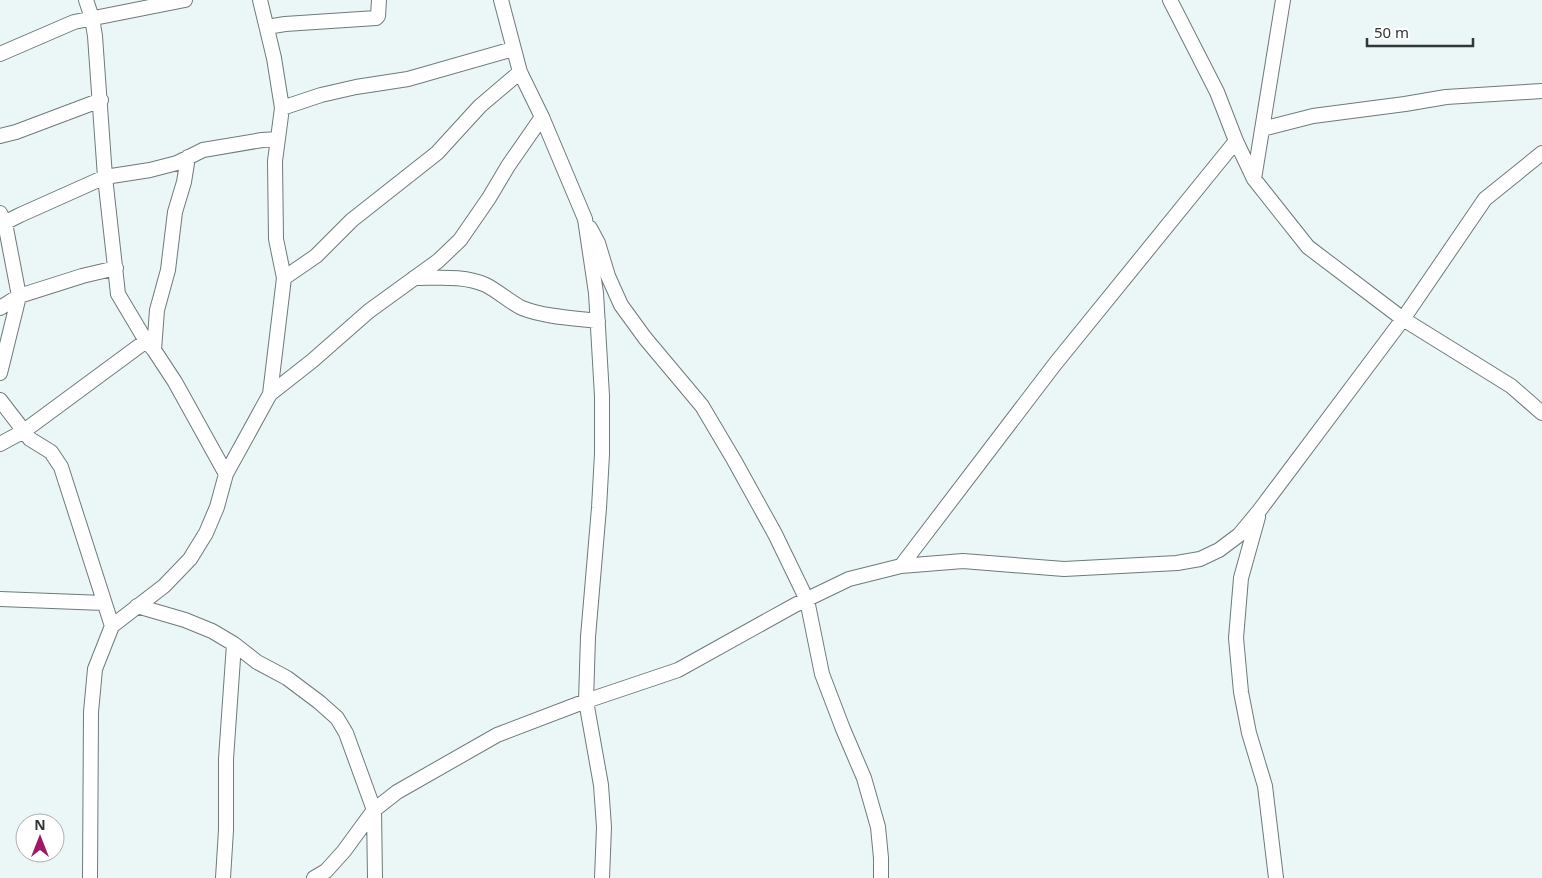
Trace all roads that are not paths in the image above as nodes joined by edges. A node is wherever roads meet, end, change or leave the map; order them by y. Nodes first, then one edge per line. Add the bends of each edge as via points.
1 (86, 0) edge
2 (185, 0) edge
3 (260, 0) edge
4 (379, 0) edge
5 (501, 0) edge
6 (1170, 0) edge
7 (1283, 0) edge
8 (92, 18) junction
9 (267, 27) junction
10 (513, 49) junction
11 (0, 54) edge
12 (520, 72) junction
13 (1542, 91) edge
14 (101, 100) junction
15 (282, 108) junction
16 (542, 117) junction
17 (1262, 129) junction
18 (0, 136) edge
19 (278, 139) junction
20 (1236, 141) junction
21 (1542, 153) edge
22 (188, 157) junction
23 (105, 177) junction
24 (1254, 180) junction
25 (585, 219) junction
26 (2, 220) edge
27 (116, 268) junction
28 (284, 278) junction
29 (414, 278) junction
30 (19, 296) junction
31 (0, 308) edge
32 (1403, 319) junction
33 (598, 321) junction
34 (150, 346) junction
35 (0, 373) edge
36 (270, 394) junction
37 (0, 400) edge
38 (1542, 412) edge
39 (24, 431) junction
40 (0, 444) edge
41 (226, 474) junction
42 (1259, 511) junction
43 (901, 566) junction
44 (0, 599) edge
45 (806, 600) junction
46 (104, 603) junction
47 (137, 606) junction
48 (112, 626) junction
49 (234, 644) junction
50 (586, 700) junction
51 (374, 810) junction
52 (90, 878) edge
53 (223, 878) edge
54 (314, 878) edge
55 (375, 878) edge
56 (602, 878) edge
57 (881, 878) edge
58 (1276, 878) edge

1 - 8 street
2 - 8 street
3 - 9 street
4 - 9 street via 376,18
5 - 10 street
6 - 20 street via 1217,92
7 - 17 street
8 - 11 street via 74,22
8 - 14 street
9 - 15 street
10 - 12 street
10 - 15 street via 408,79 347,89
12 - 16 street
12 - 28 street via 480,106 437,153 352,220 316,256
13 - 17 street via 1446,97 1313,116
14 - 18 street
14 - 23 street
15 - 19 street
16 - 25 street
16 - 29 street via 460,240
17 - 24 street
19 - 22 street via 203,150
19 - 28 street via 275,161 276,239
20 - 24 street
20 - 43 street via 1055,364
21 - 32 street via 1485,199
22 - 23 street via 150,170
22 - 34 street via 175,212 168,270
23 - 26 street
23 - 27 street
24 - 32 street via 1308,247
25 - 33 street
25 - 45 street via 598,243 621,305 702,406 770,526
26 - 30 street
27 - 30 street
27 - 34 street via 118,294
28 - 36 street
29 - 33 street via 444,278 484,284 520,307
29 - 36 street via 369,311
30 - 31 street
30 - 35 street
32 - 38 street via 1511,386
32 - 42 street
33 - 50 street via 602,454
34 - 39 street
34 - 41 street via 175,382
36 - 41 street
37 - 39 street
39 - 40 street
39 - 46 street via 30,439 51,452 61,467
41 - 47 street via 217,508 190,558 164,586
42 - 43 street via 1239,535 1220,550 1200,559 1064,569 963,561
42 - 58 street via 1241,578 1236,638 1249,734 1265,786
43 - 45 street via 849,579
44 - 46 street
45 - 50 street via 678,670
45 - 57 street via 822,674 864,778 878,827
46 - 48 street
47 - 48 street
47 - 49 street via 185,620
48 - 52 street via 95,669
49 - 51 street via 257,662 287,678 337,718 346,732
49 - 53 street via 226,759
50 - 51 street via 497,735 397,792
50 - 56 street via 602,785
51 - 54 street via 344,852 326,871
51 - 55 street

